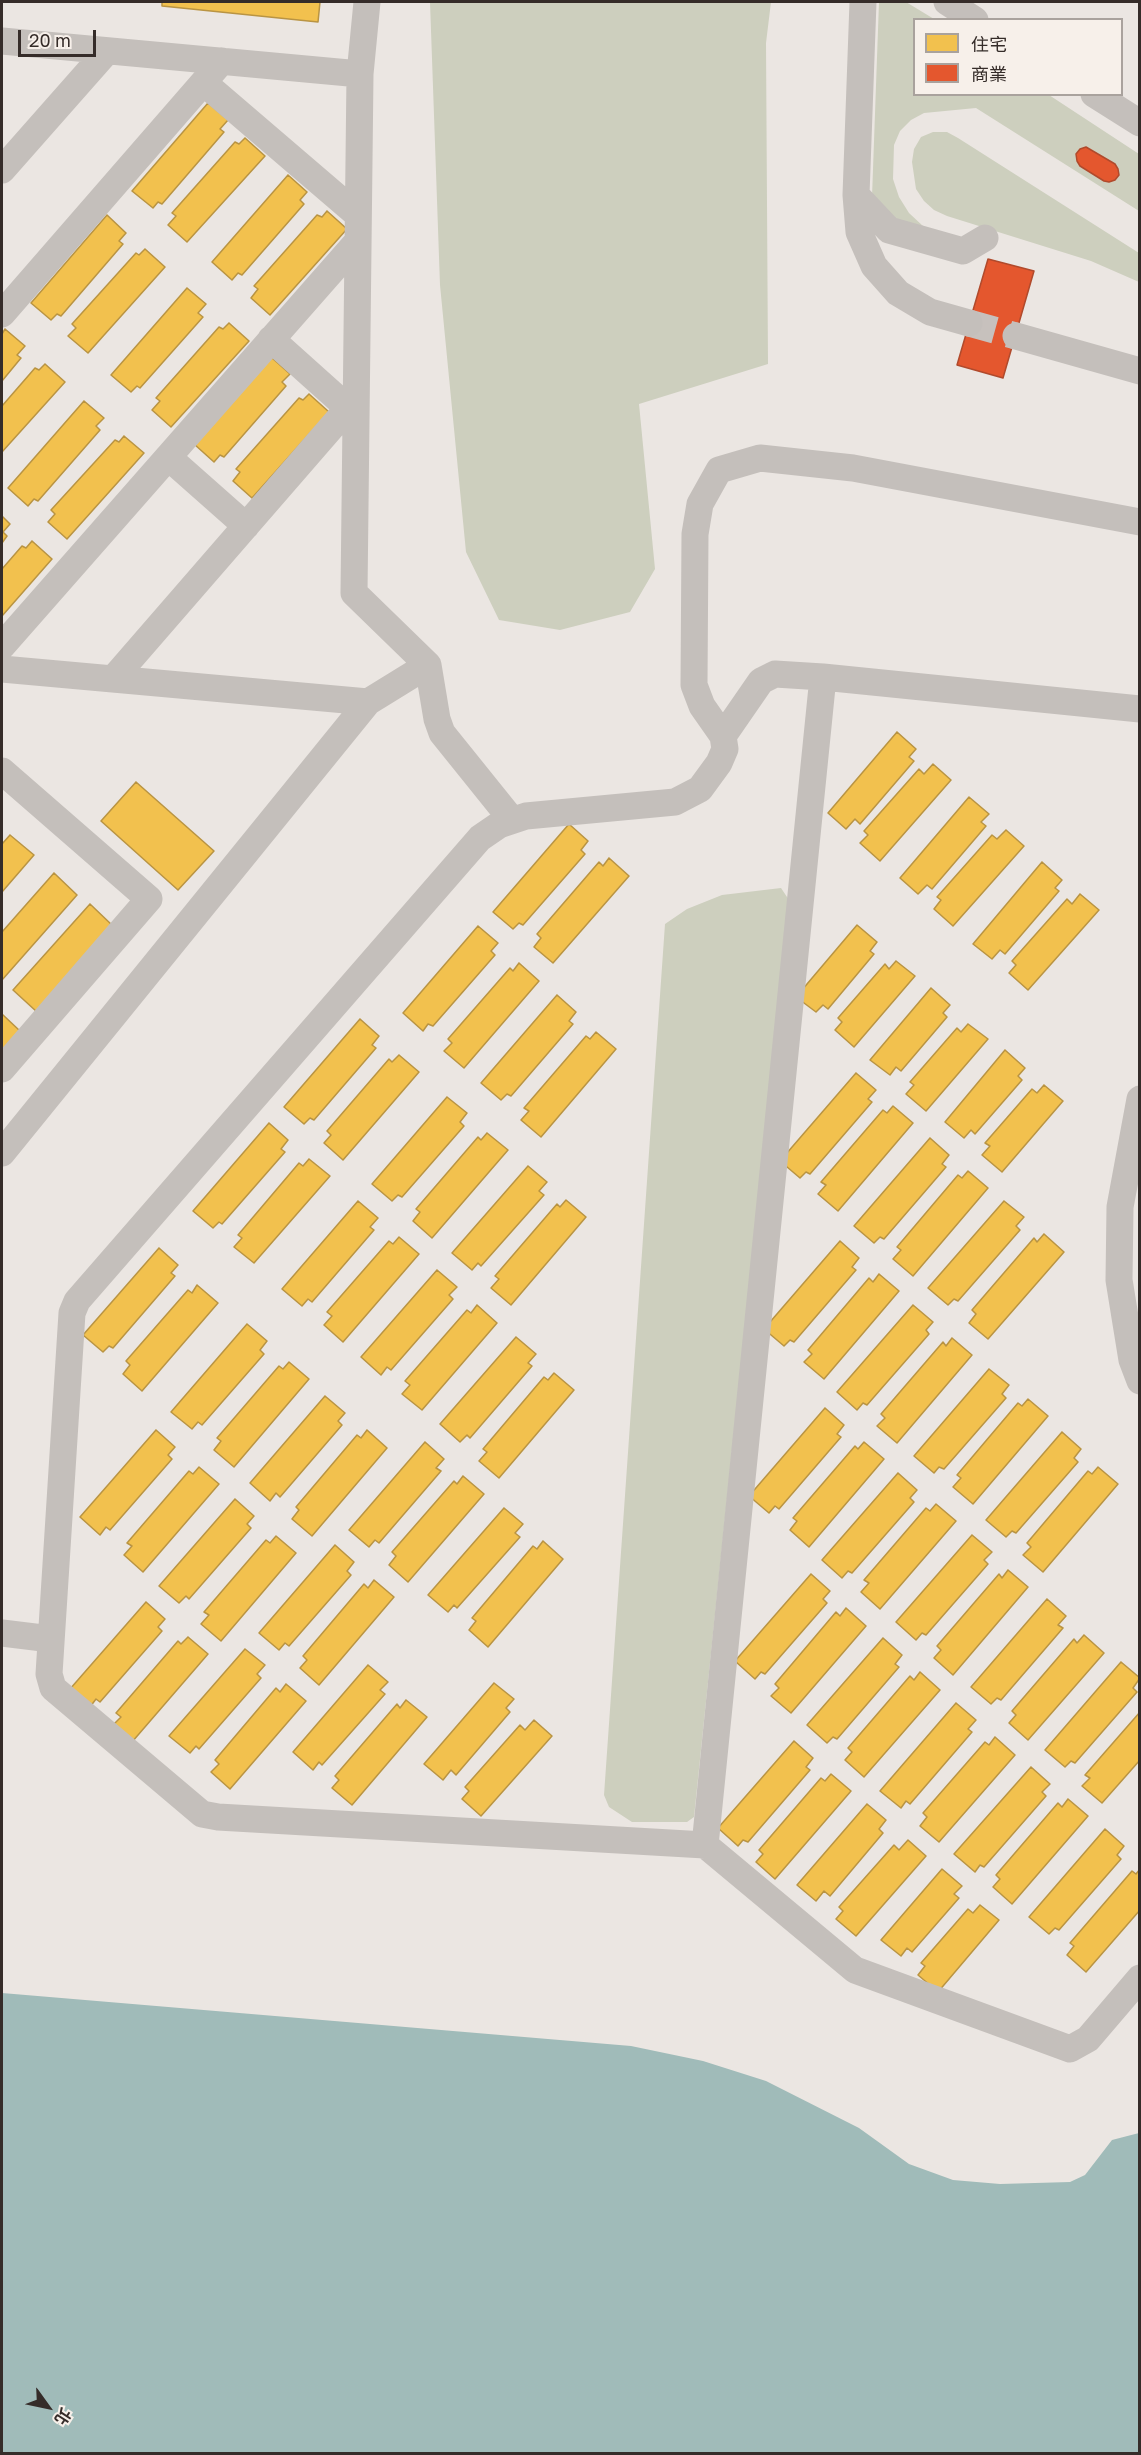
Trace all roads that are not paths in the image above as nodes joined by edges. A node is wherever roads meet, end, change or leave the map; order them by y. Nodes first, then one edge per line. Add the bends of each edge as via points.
1 (367, 2) edge
2 (863, 2) edge
3 (946, 2) edge
4 (972, 18) edge
5 (2, 41) edge
6 (107, 51) junction
7 (222, 61) junction
8 (360, 74) junction
9 (204, 82) junction
10 (1097, 96) edge
11 (1140, 123) edge
12 (2, 170) edge
13 (856, 195) junction
14 (358, 228) junction
15 (986, 238) dead end
16 (2, 314) edge
17 (969, 323) tunnel mouth
18 (1016, 336) tunnel mouth
19 (271, 339) junction
20 (1140, 371) edge
21 (352, 403) junction
22 (168, 457) junction
23 (1140, 522) edge
24 (246, 526) junction
25 (2, 646) edge
26 (428, 665) junction
27 (2, 669) edge
28 (823, 677) junction
29 (113, 679) junction
30 (368, 702) junction
31 (1140, 709) edge
32 (723, 736) junction
33 (2, 771) edge
34 (512, 820) junction
35 (149, 899) junction
36 (183, 930) junction
37 (2, 1069) edge
38 (1140, 1099) edge
39 (2, 1153) edge
40 (1140, 1381) edge
41 (2, 1633) edge
42 (51, 1639) junction
43 (705, 1845) junction
44 (1140, 1978) edge

1 - 8 lane
2 - 13 lane
3 - 4 lane
5 - 6 lane
6 - 7 lane
6 - 12 lane
7 - 8 lane
7 - 9 lane
8 - 14 lane
9 - 14 lane
9 - 16 lane
10 - 11 lane
13 - 15 lane via 889,230 963,251
13 - 17 lane via 859,232 865,250 885,281 930,312
14 - 19 lane
14 - 21 lane
18 - 20 lane
19 - 21 lane
19 - 22 lane
21 - 24 lane
21 - 26 lane via 354,593
22 - 24 lane
22 - 25 lane
23 - 32 lane via 853,468 760,458 719,470 700,504 695,534 694,685 702,706
24 - 29 lane
26 - 30 lane
26 - 34 lane via 442,733
27 - 29 lane
28 - 31 lane
28 - 32 lane via 775,674 761,681
28 - 43 lane
29 - 30 lane
30 - 36 lane
32 - 34 lane via 725,749 719,763 700,789 675,802
33 - 35 lane
34 - 42 lane via 480,838 76,1301 72,1313
35 - 36 lane
35 - 37 lane
36 - 39 lane
38 - 40 lane via 1120,1207 1119,1280 1132,1360
41 - 42 lane
42 - 43 lane via 49,1674 53,1688 202,1814
43 - 44 lane via 855,1970 1070,2049 1088,2039

